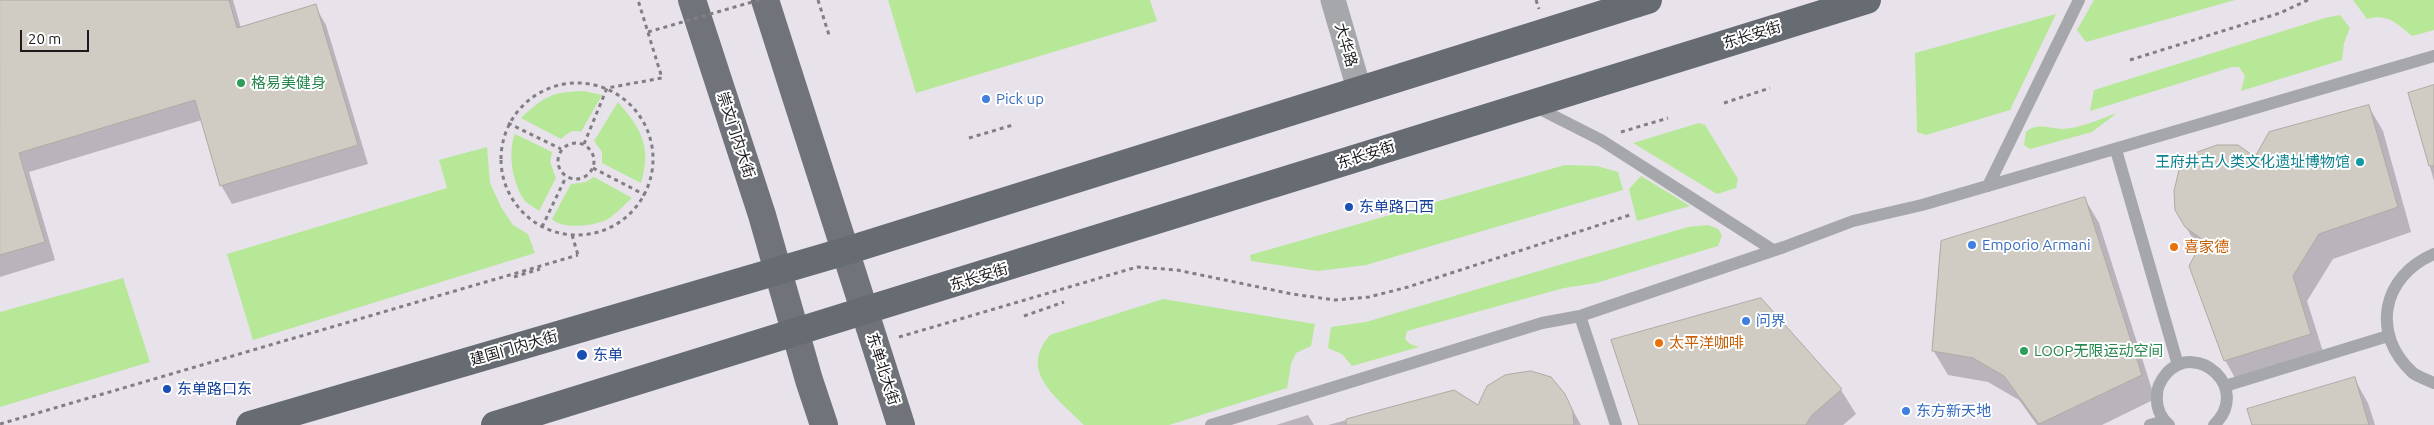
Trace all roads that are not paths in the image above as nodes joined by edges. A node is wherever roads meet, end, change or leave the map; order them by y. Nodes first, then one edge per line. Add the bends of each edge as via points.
1 (692, 0) edge
2 (765, 0) edge
3 (1333, 0) edge
4 (1648, 0) edge
5 (1866, 0) edge
6 (2079, 0) edge
7 (2434, 56) edge
8 (1359, 89) junction
9 (1529, 103) junction
10 (2116, 150) junction
11 (1988, 186) junction
12 (1773, 250) junction
13 (846, 251) junction
14 (2434, 254) edge
15 (778, 271) junction
16 (865, 313) junction
17 (1580, 316) junction
18 (796, 333) junction
19 (2388, 336) junction
20 (2178, 365) junction
21 (2434, 384) edge
22 (2225, 386) junction
23 (2167, 423) edge
24 (250, 425) edge
25 (495, 425) edge
26 (824, 425) edge
27 (901, 425) edge
28 (1211, 425) edge
29 (1616, 425) edge
30 (2150, 425) edge
31 (2214, 425) edge

1 - 15 main road, 崇文门内大街
2 - 13 main road
3 - 8 street, 大华路
4 - 8 highway
5 - 9 highway, 东长安街
6 - 11 lane
7 - 10 lane
8 - 13 highway
9 - 12 lane via 1601,140
9 - 16 highway, 东长安街
10 - 11 lane
10 - 20 lane
11 - 12 lane via 1853,220
12 - 17 lane
13 - 15 highway, 建国门内大街
13 - 16 main road, 东单北大街
14 - 19 lane via 2418,261 2402,275 2391,294 2386,315
15 - 18 main road, 崇文门内大街
15 - 24 highway, 建国门内大街
16 - 18 highway, 东长安街
16 - 27 main road, 东单北大街
17 - 28 lane via 1542,323
17 - 29 lane
18 - 25 highway
18 - 26 main road
19 - 21 lane via 2398,357 2415,374
19 - 22 lane
20 - 22 lane via 2206,366 2220,376
20 - 23 lane via 2162,379 2157,389 2156,401
22 - 31 lane via 2226,406
23 - 30 lane

